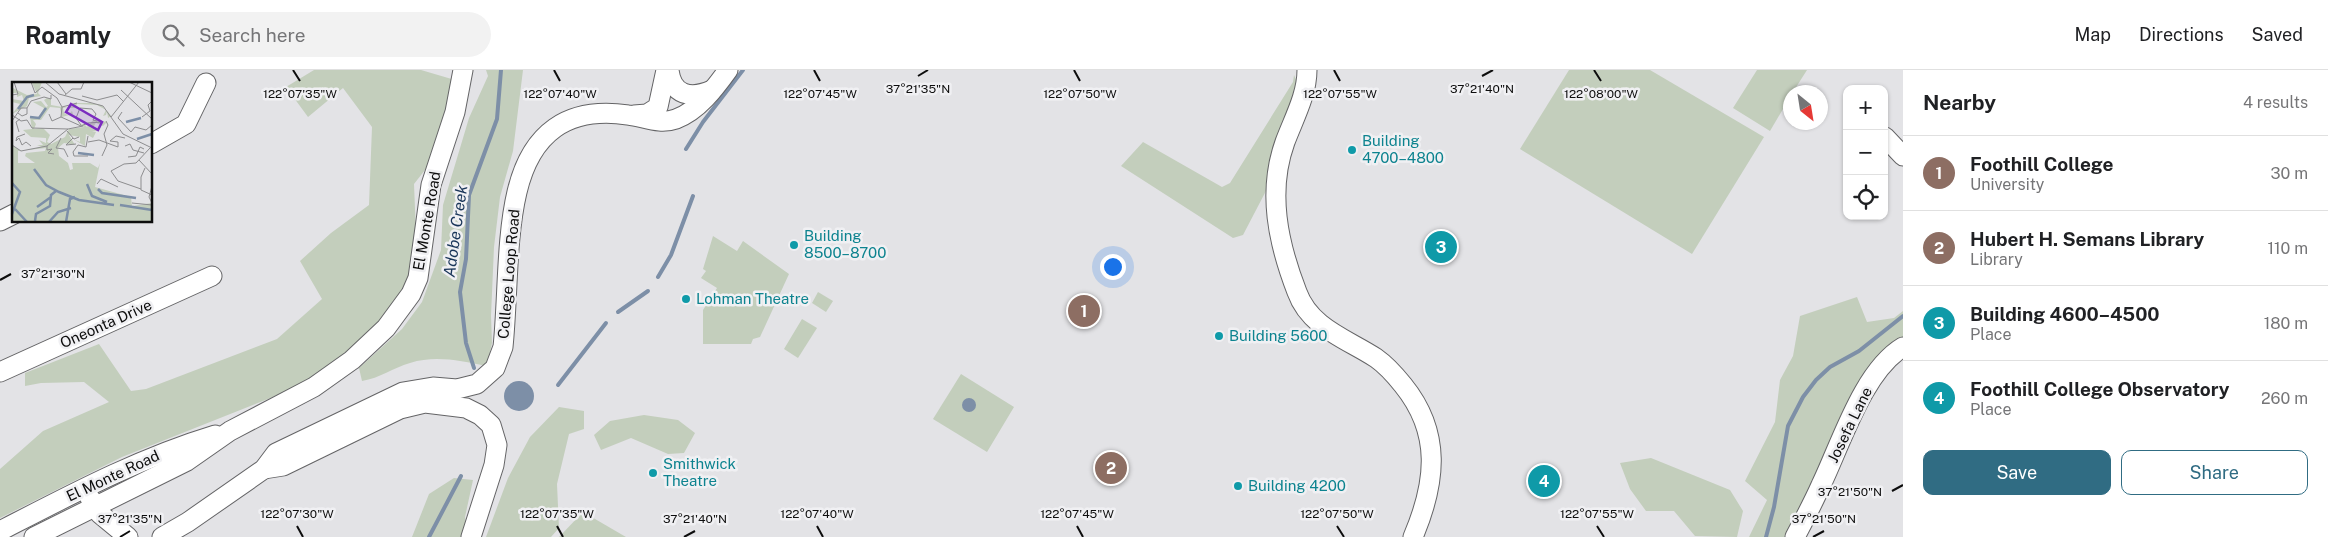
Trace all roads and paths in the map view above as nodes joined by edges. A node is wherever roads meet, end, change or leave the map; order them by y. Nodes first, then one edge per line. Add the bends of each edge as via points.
1 (463, 70) edge
2 (667, 70) edge
3 (728, 70) edge
4 (1307, 70) edge
5 (206, 84) dead end
6 (713, 89) junction
7 (631, 115) junction
8 (1888, 140) edge
9 (152, 143) edge
10 (1903, 156) edge
11 (12, 215) edge
12 (0, 221) edge
13 (212, 276) dead end
14 (1903, 347) edge
15 (0, 372) edge
16 (230, 431) junction
17 (264, 469) junction
18 (84, 488) junction
19 (95, 508) junction
20 (0, 531) edge
21 (34, 537) edge
22 (128, 537) edge
23 (162, 537) edge
24 (471, 537) edge
25 (1413, 537) edge
26 (1795, 537) edge

1 - 16 street, El Monte Road via 455,112 432,185 422,263 407,299 386,328 335,374
2 - 6 street via 674,86 686,95 695,96
2 - 7 street via 658,107 647,114
3 - 6 street, College Loop Road
4 - 25 street via 1306,88 1277,168 1275,199 1279,228 1297,293 1307,312 1326,329 1385,365 1421,412 1430,437 1432,464 1426,502
5 - 9 street via 186,124
6 - 7 street, College Loop Road via 696,107 676,119 659,121
7 - 17 street, College Loop Road via 598,113 563,123 541,138 531,152 514,210 503,347 499,362 485,379 466,388 417,388 386,399 276,453
8 - 10 street
11 - 12 street
13 - 15 street, Oneonta Drive
14 - 26 street, Josefa Lane via 1876,375 1857,404
16 - 18 street, El Monte Road via 179,446
16 - 19 street, El Monte Road via 186,461
17 - 23 street, College Loop Road
17 - 24 street, College Loop Road via 283,466 400,409 425,403 466,408 491,424 497,445 494,465
18 - 19 street
18 - 20 street, El Monte Road
19 - 21 street, El Monte Road
19 - 22 street

